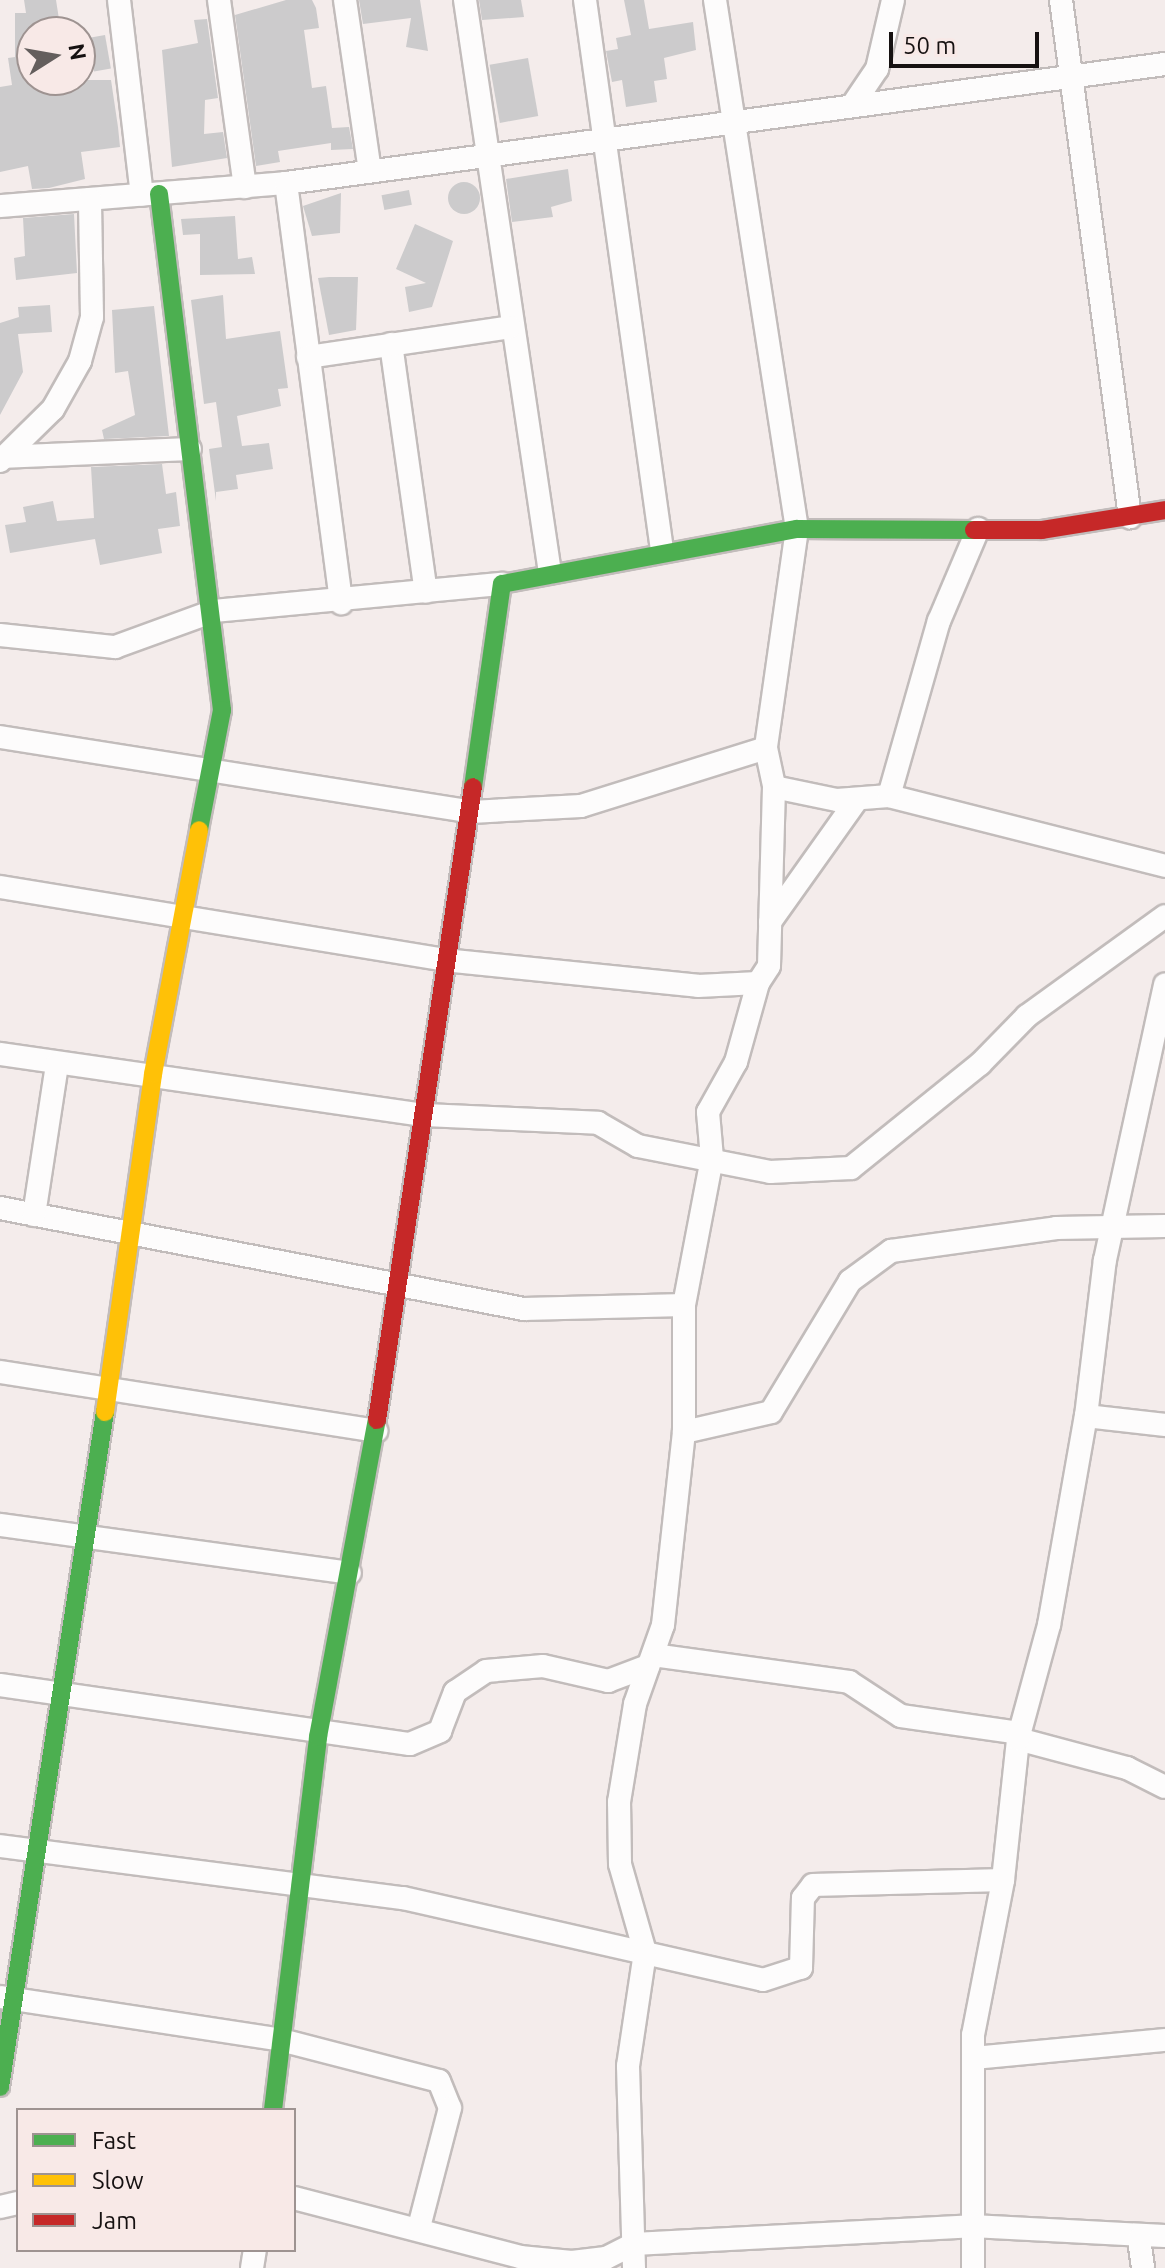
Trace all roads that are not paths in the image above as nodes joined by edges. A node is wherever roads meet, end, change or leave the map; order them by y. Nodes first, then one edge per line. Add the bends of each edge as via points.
1 (119, 0) edge
2 (219, 0) edge
3 (345, 0) edge
4 (465, 0) edge
5 (585, 0) edge
6 (715, 0) edge
7 (893, 0) edge
8 (1061, 0) edge
9 (1165, 64) edge
10 (1070, 77) junction
11 (852, 106) junction
12 (733, 121) junction
13 (606, 139) junction
14 (485, 155) junction
15 (370, 171) junction
16 (286, 183) junction
17 (245, 187) junction
18 (150, 194) junction
19 (90, 199) junction
20 (0, 206) edge
21 (510, 327) junction
22 (391, 344) junction
23 (308, 357) junction
24 (190, 449) junction
25 (1, 459) edge
26 (1165, 510) edge
27 (1130, 517) junction
28 (797, 529) junction
29 (978, 529) junction
30 (662, 550) junction
31 (550, 573) junction
32 (502, 584) junction
33 (426, 592) junction
34 (341, 603) junction
35 (214, 611) junction
36 (0, 635) edge
37 (0, 737) edge
38 (766, 748) junction
39 (215, 766) junction
40 (774, 787) junction
41 (889, 796) junction
42 (856, 801) junction
43 (471, 812) junction
44 (1165, 866) edge
45 (0, 887) edge
46 (1165, 916) edge
47 (183, 917) junction
48 (770, 922) junction
49 (444, 960) junction
50 (758, 983) junction
51 (1165, 984) edge
52 (0, 1054) edge
53 (57, 1064) junction
54 (153, 1074) junction
55 (425, 1115) junction
56 (712, 1158) junction
57 (0, 1208) edge
58 (34, 1215) junction
59 (1113, 1223) junction
60 (1165, 1226) edge
61 (130, 1236) junction
62 (403, 1280) junction
63 (684, 1305) junction
64 (0, 1372) edge
65 (107, 1390) junction
66 (1086, 1416) junction
67 (1165, 1425) edge
68 (376, 1431) junction
69 (684, 1432) junction
70 (0, 1525) edge
71 (86, 1539) junction
72 (350, 1573) junction
73 (650, 1661) junction
74 (0, 1685) edge
75 (64, 1696) junction
76 (1019, 1736) junction
77 (318, 1737) junction
78 (1165, 1787) edge
79 (0, 1846) edge
80 (42, 1853) junction
81 (1003, 1880) junction
82 (301, 1884) junction
83 (645, 1952) junction
84 (7, 1998) edge
85 (281, 2040) junction
86 (1165, 2040) edge
87 (974, 2058) junction
88 (0, 2087) edge
89 (273, 2108) edge
90 (296, 2198) edge
91 (972, 2226) junction
92 (419, 2227) junction
93 (1165, 2236) edge
94 (1139, 2239) junction
95 (634, 2244) junction
96 (634, 2268) edge
97 (973, 2268) edge
98 (1143, 2268) edge

1 - 18 street
2 - 17 street
3 - 15 street
4 - 14 street
5 - 13 street
6 - 12 street
7 - 11 street via 877,69
8 - 10 street
9 - 10 street
10 - 11 street
10 - 27 street
11 - 12 street
12 - 13 street
12 - 28 street
13 - 14 street
13 - 30 street
14 - 15 street
14 - 21 street
15 - 16 street
16 - 17 street
16 - 23 street
17 - 18 street
18 - 19 street
18 - 24 street
19 - 20 street
19 - 25 street via 92,317 80,361 53,409
21 - 22 street
21 - 31 street
22 - 23 street
22 - 33 street
23 - 34 street
24 - 25 street
24 - 35 street
26 - 27 street
27 - 29 street via 1070,528
28 - 29 street
28 - 30 street
28 - 38 street
29 - 41 street via 939,621
30 - 31 street
31 - 32 street
32 - 33 street
32 - 43 street
33 - 34 street
34 - 35 street
35 - 36 street via 115,647
35 - 39 street via 222,673
37 - 39 street
38 - 40 street
38 - 43 street via 581,806
39 - 43 street
39 - 47 street
40 - 42 street
40 - 48 street
41 - 42 street
41 - 44 street
42 - 48 street
43 - 49 street
45 - 47 street
46 - 56 street via 1027,1016 980,1064 851,1168 770,1172
47 - 49 street
47 - 54 street
48 - 50 street via 769,966
49 - 50 street via 698,986
49 - 55 street
50 - 56 street via 736,1062 708,1112
51 - 59 street
52 - 53 street
53 - 54 street
53 - 58 street
54 - 55 street
54 - 61 street
55 - 56 street via 598,1123 638,1146
55 - 62 street
56 - 63 street
57 - 58 street
58 - 61 street
59 - 60 street
59 - 66 street
59 - 69 street via 891,1251 843,1291 771,1412
61 - 62 street
61 - 65 street
62 - 63 street via 524,1309
62 - 68 street
63 - 69 street
64 - 65 street
65 - 68 street
65 - 71 street
66 - 67 street
66 - 76 street via 1049,1625
68 - 72 street
69 - 73 street via 663,1625
70 - 71 street
71 - 72 street
71 - 75 street
72 - 77 street
73 - 76 street via 849,1682 901,1716
73 - 77 street via 608,1681 556,1667 486,1671 464,1681 449,1718 425,1740
73 - 83 street via 635,1704 618,1828
74 - 75 street
75 - 77 street
75 - 80 street
76 - 78 street via 1127,1768
76 - 81 street
77 - 82 street
79 - 80 street
80 - 82 street
80 - 84 street
81 - 83 street via 806,1888 806,1956 795,1975 781,1979 741,1979
81 - 87 street
82 - 83 street via 440,1905 553,1938
82 - 85 street
83 - 95 street via 631,2003 628,2066
84 - 85 street
84 - 88 street
85 - 89 street
85 - 92 street via 410,2071 444,2087 450,2108
86 - 87 street
87 - 91 street
90 - 92 street
91 - 94 street
91 - 95 street
91 - 97 street
92 - 95 street via 534,2260 594,2261
93 - 94 street
94 - 98 street
95 - 96 street

